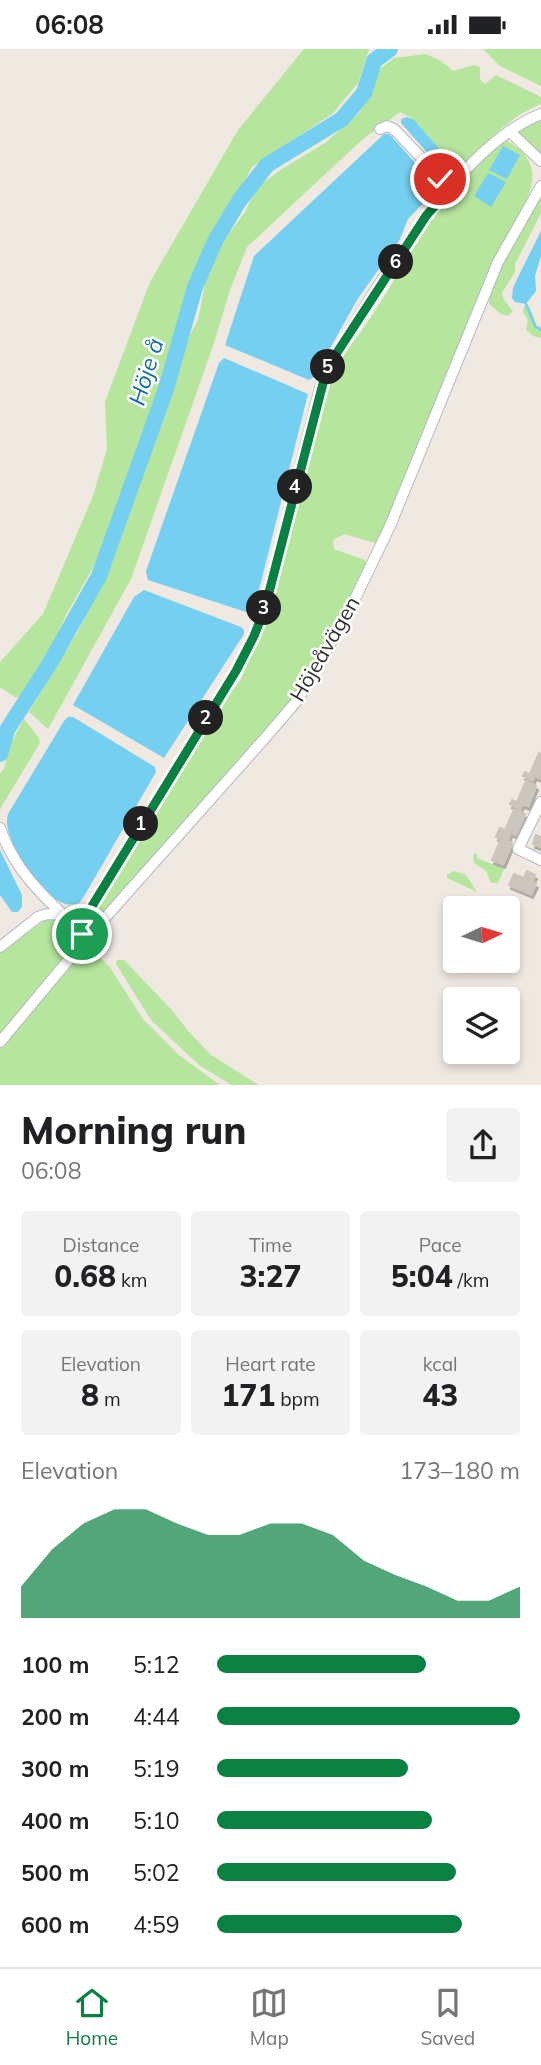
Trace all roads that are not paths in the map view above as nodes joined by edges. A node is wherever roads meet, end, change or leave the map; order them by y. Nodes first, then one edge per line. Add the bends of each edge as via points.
1 (541, 114) edge
2 (380, 129) dead end
3 (509, 131) junction
4 (541, 161) edge
5 (541, 186) edge
6 (450, 188) junction
7 (541, 801) edge
8 (0, 828) edge
9 (541, 860) edge
10 (64, 915) junction
11 (81, 937) junction
12 (0, 947) edge
13 (0, 1042) edge

1 - 3 street
2 - 6 street via 394,129
3 - 4 street
3 - 6 street
5 - 11 street, Höjeåvägen via 498,262 390,526 311,678 257,747 89,936
6 - 11 street via 426,216 327,368 254,636 89,911
7 - 9 street via 518,849
8 - 10 street via 21,871
10 - 11 street
10 - 12 street via 38,917
11 - 13 street, Höjeåvägen via 76,951

